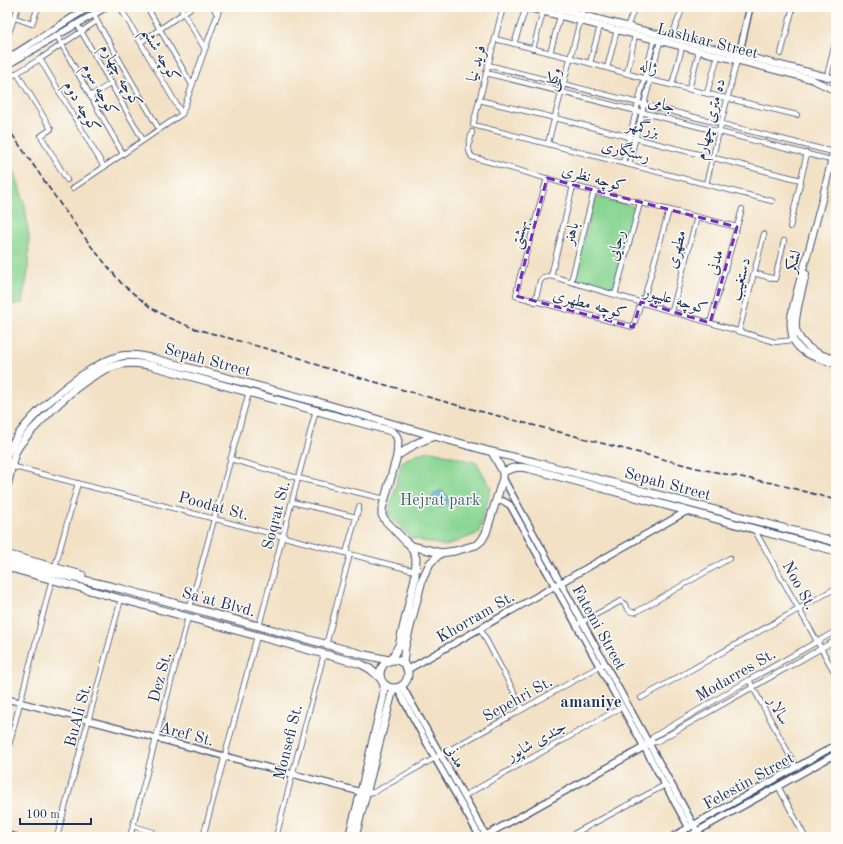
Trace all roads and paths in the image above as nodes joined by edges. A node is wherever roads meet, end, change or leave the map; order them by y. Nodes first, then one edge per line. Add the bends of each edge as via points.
1 (18, 7) edge
2 (38, 7) edge
3 (89, 7) edge
4 (106, 7) edge
5 (120, 7) edge
6 (147, 7) edge
7 (180, 7) edge
8 (192, 7) edge
9 (213, 7) edge
10 (220, 7) edge
11 (503, 7) edge
12 (525, 7) edge
13 (550, 7) edge
14 (585, 7) edge
15 (635, 7) edge
16 (682, 7) edge
17 (741, 7) edge
18 (793, 7) edge
19 (749, 8) edge
20 (543, 12) junction
21 (183, 13) junction
22 (94, 14) junction
23 (217, 14) junction
24 (7, 15) edge
25 (560, 16) junction
26 (14, 18) junction
27 (581, 18) junction
28 (97, 21) junction
29 (77, 24) junction
30 (600, 26) junction
31 (627, 26) junction
32 (160, 29) junction
33 (617, 30) junction
34 (82, 31) junction
35 (635, 35) junction
36 (57, 36) junction
37 (7, 38) edge
38 (671, 38) junction
39 (836, 38) edge
40 (495, 39) junction
41 (657, 40) junction
42 (140, 42) junction
43 (514, 44) junction
44 (62, 45) junction
45 (682, 47) junction
46 (205, 49) junction
47 (533, 49) junction
48 (700, 51) junction
49 (550, 53) junction
50 (781, 54) dead end
51 (718, 56) junction
52 (571, 58) junction
53 (738, 58) junction
54 (40, 59) junction
55 (8, 61) edge
56 (590, 63) junction
57 (488, 65) junction
58 (607, 68) junction
59 (16, 73) junction
60 (486, 73) junction
61 (627, 73) junction
62 (827, 76) junction
63 (7, 79) edge
64 (648, 79) junction
65 (836, 80) edge
66 (112, 83) junction
67 (564, 84) junction
68 (192, 85) junction
69 (672, 85) junction
70 (824, 85) junction
71 (689, 89) junction
72 (562, 91) junction
73 (836, 91) edge
74 (707, 93) junction
75 (90, 96) junction
76 (728, 98) junction
77 (479, 100) junction
78 (638, 103) junction
79 (644, 104) junction
80 (637, 110) junction
81 (642, 112) junction
82 (182, 114) junction
83 (797, 115) dead end
84 (555, 118) junction
85 (721, 124) junction
86 (473, 125) joint
87 (160, 129) junction
88 (720, 131) junction
89 (472, 132) dead end
90 (630, 137) junction
91 (635, 139) junction
92 (143, 140) junction
93 (836, 141) edge
94 (548, 143) junction
95 (808, 153) junction
96 (835, 153) edge
97 (123, 154) junction
98 (713, 158) junction
99 (831, 160) junction
100 (626, 164) junction
101 (104, 167) junction
102 (547, 178) junction
103 (67, 180) dead end
104 (801, 180) junction
105 (706, 184) junction
106 (573, 186) junction
107 (73, 188) dead end
108 (594, 191) junction
109 (772, 201) dead end
110 (640, 203) junction
111 (742, 209) dead end
112 (669, 210) junction
113 (697, 217) junction
114 (737, 227) junction
115 (790, 227) dead end
116 (764, 234) dead end
117 (784, 241) dead end
118 (754, 273) junction
119 (551, 276) junction
120 (571, 282) junction
121 (615, 295) junction
122 (516, 296) joint
123 (535, 302) junction
124 (641, 302) junction
125 (672, 311) junction
126 (710, 323) junction
127 (739, 331) junction
128 (794, 340) junction
129 (836, 359) edge
130 (836, 364) edge
131 (249, 392) junction
132 (318, 402) junction
133 (316, 410) junction
134 (434, 436) junction
135 (492, 452) junction
136 (7, 454) edge
137 (397, 456) junction
138 (230, 459) junction
139 (10, 465) edge
140 (503, 475) junction
141 (298, 478) junction
142 (78, 483) junction
143 (7, 486) edge
144 (385, 499) junction
145 (292, 502) junction
146 (496, 502) junction
147 (359, 507) dead end
148 (687, 510) junction
149 (356, 517) junction
150 (214, 519) junction
151 (754, 529) junction
152 (283, 536) junction
153 (836, 542) edge
154 (410, 545) junction
155 (836, 551) edge
156 (7, 552) edge
157 (348, 553) junction
158 (441, 553) junction
159 (730, 558) dead end
160 (26, 559) junction
161 (7, 560) edge
162 (55, 567) junction
163 (7, 569) edge
164 (415, 571) junction
165 (40, 572) junction
166 (561, 582) junction
167 (51, 583) junction
168 (555, 586) junction
169 (836, 588) edge
170 (122, 589) junction
171 (121, 599) junction
172 (190, 608) junction
173 (799, 609) junction
174 (188, 617) junction
175 (582, 622) junction
176 (577, 625) junction
177 (259, 626) junction
178 (480, 628) junction
179 (836, 631) edge
180 (257, 636) junction
181 (836, 640) edge
182 (817, 641) junction
183 (326, 645) junction
184 (821, 648) junction
185 (324, 654) junction
186 (390, 660) junction
187 (606, 663) junction
188 (405, 666) junction
189 (600, 667) junction
190 (836, 675) edge
191 (749, 680) junction
192 (382, 682) junction
193 (753, 687) junction
194 (397, 688) junction
195 (641, 698) dead end
196 (7, 699) edge
197 (20, 702) junction
198 (622, 707) junction
199 (523, 709) junction
200 (88, 720) junction
201 (156, 738) junction
202 (650, 743) junction
203 (836, 745) edge
204 (644, 746) junction
205 (7, 753) edge
206 (836, 754) edge
207 (225, 756) junction
208 (438, 756) junction
209 (796, 768) junction
210 (292, 774) junction
211 (665, 785) junction
212 (778, 786) junction
213 (364, 792) junction
214 (464, 796) junction
215 (133, 826) junction
216 (691, 826) junction
217 (698, 831) junction
218 (153, 832) dead end
219 (7, 834) edge
220 (16, 837) edge
221 (57, 837) edge
222 (130, 837) edge
223 (203, 837) edge
224 (276, 837) edge
225 (349, 837) edge
226 (355, 837) edge
227 (484, 837) edge
228 (568, 837) edge
229 (672, 837) edge
230 (687, 837) edge
231 (806, 837) edge

1 - 26 street
2 - 26 street via 32,24
3 - 55 main road
4 - 22 main road
5 - 42 street, کوچه ششم
6 - 32 street
7 - 21 street
8 - 21 street
9 - 23 street
10 - 23 street
11 - 40 street, فرید نیا
12 - 20 main road, Lashkar Street
12 - 43 street
13 - 27 main road, Lashkar Street
14 - 27 street, وکیلی
15 - 31 street
16 - 38 street
17 - 19 street
18 - 50 street
19 - 53 street
20 - 25 main road, Lashkar Street
20 - 47 street
21 - 32 street
21 - 46 street
22 - 28 street
22 - 29 main road
23 - 46 street
24 - 26 street
25 - 27 main road, Lashkar Street
25 - 49 street
26 - 37 street
27 - 30 main road, Lashkar Street
27 - 31 main road, Lashkar Street
27 - 52 street, وکیلی
28 - 34 street
28 - 87 street
29 - 34 street, کوچه چهارم
29 - 36 main road
30 - 33 main road, Lashkar Street
30 - 56 street
31 - 38 main road, Lashkar Street
32 - 42 street
32 - 68 street
33 - 35 main road, Lashkar Street
33 - 58 street
34 - 44 street
34 - 66 street, کوچه چهارم
35 - 41 main road, Lashkar Street
35 - 61 street
36 - 44 street, کوچه سوم
36 - 55 main road
38 - 53 main road, Lashkar Street
39 - 62 street
40 - 43 street, ژاله
40 - 57 street, فرید نیا
41 - 45 main road, Lashkar Street
41 - 64 street
42 - 82 street, کوچه ششم
43 - 47 street, ژاله
44 - 54 street
44 - 75 street, کوچه سوم
45 - 48 main road, Lashkar Street
45 - 69 street
46 - 68 street
47 - 49 street, ژاله
48 - 51 main road, Lashkar Street
48 - 71 street
49 - 52 street, ژاله
51 - 53 main road, Lashkar Street
51 - 74 street
52 - 56 street, ژاله
52 - 67 street, وکیلی
53 - 62 main road, Lashkar Street
53 - 70 main road, Lashkar Street
53 - 76 street, ده متری چهارم
54 - 59 street
54 - 101 street, کوچه دوم
56 - 58 street, ژاله
57 - 60 street, فرید نیا
57 - 67 street
58 - 61 street, ژاله
59 - 63 street
59 - 103 street via 51,129 41,136
60 - 72 street, جامی
60 - 77 street, فرید نیا
61 - 64 street, ژاله
62 - 65 main road, Lashkar Street
62 - 70 main road via 829,81
64 - 69 street, ژاله
64 - 78 street
64 - 79 street
65 - 73 main road
66 - 75 street
66 - 92 street, کوچه چهارم
67 - 72 street, وکیلی
67 - 78 street
68 - 82 street
69 - 71 street, ژاله
70 - 73 main road, Lashkar Street
71 - 74 street, ژاله
72 - 80 street, جامی
72 - 84 street, وکیلی
74 - 76 street, ژاله
75 - 97 street, کوچه سوم
76 - 83 street, ژاله
76 - 85 street, ده متری چهارم
77 - 84 street, بزرگمهر
77 - 86 street, فرید نیا
78 - 79 street
78 - 80 street
79 - 81 street
79 - 85 street
80 - 81 street, جامی
80 - 90 street
81 - 88 street, جامی
81 - 91 street
82 - 87 street
84 - 90 street, بزرگمهر
84 - 94 street, وکیلی
85 - 88 street, ده متری چهارم
85 - 96 street
86 - 94 street, رستگاری
87 - 92 street
88 - 95 street, جامی
88 - 98 street, ده متری چهارم
89 - 102 street, کوچه نظری via 468,151 472,157
90 - 91 street, بزرگمهر
90 - 100 street
91 - 98 street, بزرگمهر
91 - 100 street
92 - 97 street
93 - 96 main road, لشکر
94 - 100 street, رستگاری
95 - 99 street, جامی
95 - 104 street
96 - 99 main road, لشکر
96 - 129 main road, لشکر via 797,311 796,328 801,340 813,351
97 - 101 street
98 - 104 street, بزرگمهر
98 - 105 street, ده متری چهارم
99 - 128 main road, لشکر via 791,318
100 - 105 street, رستگاری
101 - 107 street
102 - 106 street, کوچه نظری
102 - 122 street, بهشتی
104 - 115 street
105 - 109 street, رستگاری
106 - 108 street, کوچه نظری
106 - 119 street
108 - 110 street, کوچه نظری
108 - 120 street, باهنر
110 - 112 street, کوچه نظری
110 - 121 street, رجایی
111 - 114 street, مدنی
112 - 113 street, کوچه نظری
112 - 124 street
113 - 114 street, کوچه نظری
113 - 125 street, مطهری
114 - 126 street, مدنی
116 - 118 street, دستغیب
117 - 118 street via 775,279
118 - 127 street, دستغیب
119 - 120 street, کوچه علیپور
119 - 123 street via 540,281
120 - 121 street, کوچه علیپور
121 - 124 street, کوچه علیپور
122 - 123 street, کوچه مطهری
123 - 124 street, کوچه مطهری via 633,327
124 - 125 street, کوچه علیپور
125 - 126 street, کوچه علیپور
126 - 127 street, کوچه علیپور
127 - 128 street, کوچه علیپور via 775,342
128 - 130 main road via 801,350
131 - 133 main road, Sepah Street
131 - 138 street
131 - 139 main road, Sepah Street via 149,365 136,363 107,368 91,377 46,415 28,434
132 - 133 main road
132 - 134 main road, Sepah Street
132 - 136 main road, Sepah Street via 151,358 122,356 104,361 87,371 58,394 22,430
133 - 137 main road, Sepah Street via 391,431 398,441
133 - 141 street, Soqrat St.
134 - 135 main road
134 - 137 main road
135 - 140 main road
135 - 153 main road, Sepah Street
137 - 144 main road
138 - 141 street
138 - 150 street
139 - 142 street, Poodat St.
139 - 143 main road, Sepah Street
140 - 146 main road
140 - 148 main road, Sepah Street via 517,467 523,467
140 - 166 street, Fatemi Street
141 - 144 street
141 - 145 street, Soqrat St.
142 - 150 street, Poodat St.
142 - 162 street
144 - 154 main road via 382,515
145 - 149 street
145 - 152 street, Soqrat St.
146 - 158 main road via 482,540 476,545
146 - 168 street, Fatemi Street via 503,501 510,505
147 - 149 street
148 - 151 main road, Sepah Street
148 - 166 street
149 - 157 street
150 - 152 street, Poodat St.
150 - 172 street
151 - 155 main road, Sepah Street
151 - 173 street, Noo St.
152 - 157 street, Poodat St.
152 - 177 street, Soqrat St.
154 - 158 main road
154 - 164 main road via 416,558
156 - 160 main road via 9,555
157 - 164 street, Poodat St.
157 - 183 street
158 - 188 main road via 430,563 422,580 405,647
159 - 175 street via 636,612 630,612 621,601
160 - 161 main road
160 - 162 main road
161 - 165 main road
162 - 170 main road
163 - 165 main road
163 - 167 main road
164 - 186 main road via 398,645
165 - 170 main road, Sa'at Blvd.
165 - 171 main road, Sa'at Blvd.
166 - 168 street, Khorram St.
166 - 175 street, Fatemi Street
167 - 171 main road
167 - 197 street
168 - 176 street, Fatemi Street
168 - 178 street, Khorram St.
169 - 173 street
170 - 172 main road, Sa'at Blvd.
171 - 174 main road, Sa'at Blvd.
171 - 200 street, BuAli St.
172 - 177 main road, Sa'at Blvd.
173 - 182 street, Noo St.
173 - 195 street
174 - 180 main road, Sa'at Blvd.
174 - 201 street, Dez St.
175 - 176 street
175 - 187 street, Fatemi Street
176 - 189 street, Fatemi Street
177 - 183 main road, Sa'at Blvd.
178 - 188 street, Khorram St.
178 - 199 street
179 - 182 street, Modarres St.
180 - 185 main road, Sa'at Blvd.
180 - 207 street
181 - 184 street, Modarres St.
182 - 184 street, Noo St.
182 - 191 street, Modarres St.
183 - 186 main road, Sa'at Blvd.
184 - 190 street, Noo St.
184 - 193 street, Modarres St.
185 - 192 main road, Sa'at Blvd. via 361,664 370,669
185 - 210 street, Monsefi St.
186 - 188 main road via 397,660
186 - 192 main road via 385,662 380,670
187 - 189 street, Sepehri St.
187 - 202 street, Fatemi Street
188 - 194 main road via 407,679
189 - 198 street, Fatemi Street
189 - 199 street, Sepehri St.
191 - 193 street, سالار
191 - 202 street, Modarres St. via 653,737
192 - 194 main road via 388,688
192 - 213 main road via 383,697
193 - 202 street, Modarres St.
193 - 209 street, سالار
194 - 208 street, مدنی
194 - 213 main road
196 - 197 street, Aref St.
197 - 200 street, Aref St.
197 - 205 street
198 - 204 street, Fatemi Street
198 - 214 street, جندی شاپور
199 - 208 street, Sepehri St.
200 - 201 street, Aref St.
200 - 221 street, BuAli St.
201 - 207 street, Aref St.
201 - 215 street, Dez St.
202 - 204 street, Modarres St.
202 - 216 street, Fatemi Street
203 - 209 street, Felestin Street
204 - 211 street, Fatemi Street
204 - 227 street, Modarres St.
206 - 212 street, Felestin Street
207 - 210 street, Aref St.
207 - 223 street
208 - 213 street, Sepehri St. via 374,792
208 - 214 street, مدنی
208 - 227 street, مدنی
209 - 216 street, Felestin Street
210 - 213 street, Aref St.
210 - 224 street, Monsefi St.
211 - 216 street, Fatemi Street
211 - 228 street
212 - 217 street, Felestin Street
212 - 231 street
213 - 225 main road
213 - 226 main road
214 - 227 street, مدنی
215 - 218 street
215 - 222 street, Dez St.
216 - 217 street, Fatemi Street
216 - 229 street, Felestin Street
217 - 230 street, Felestin Street
219 - 220 street

